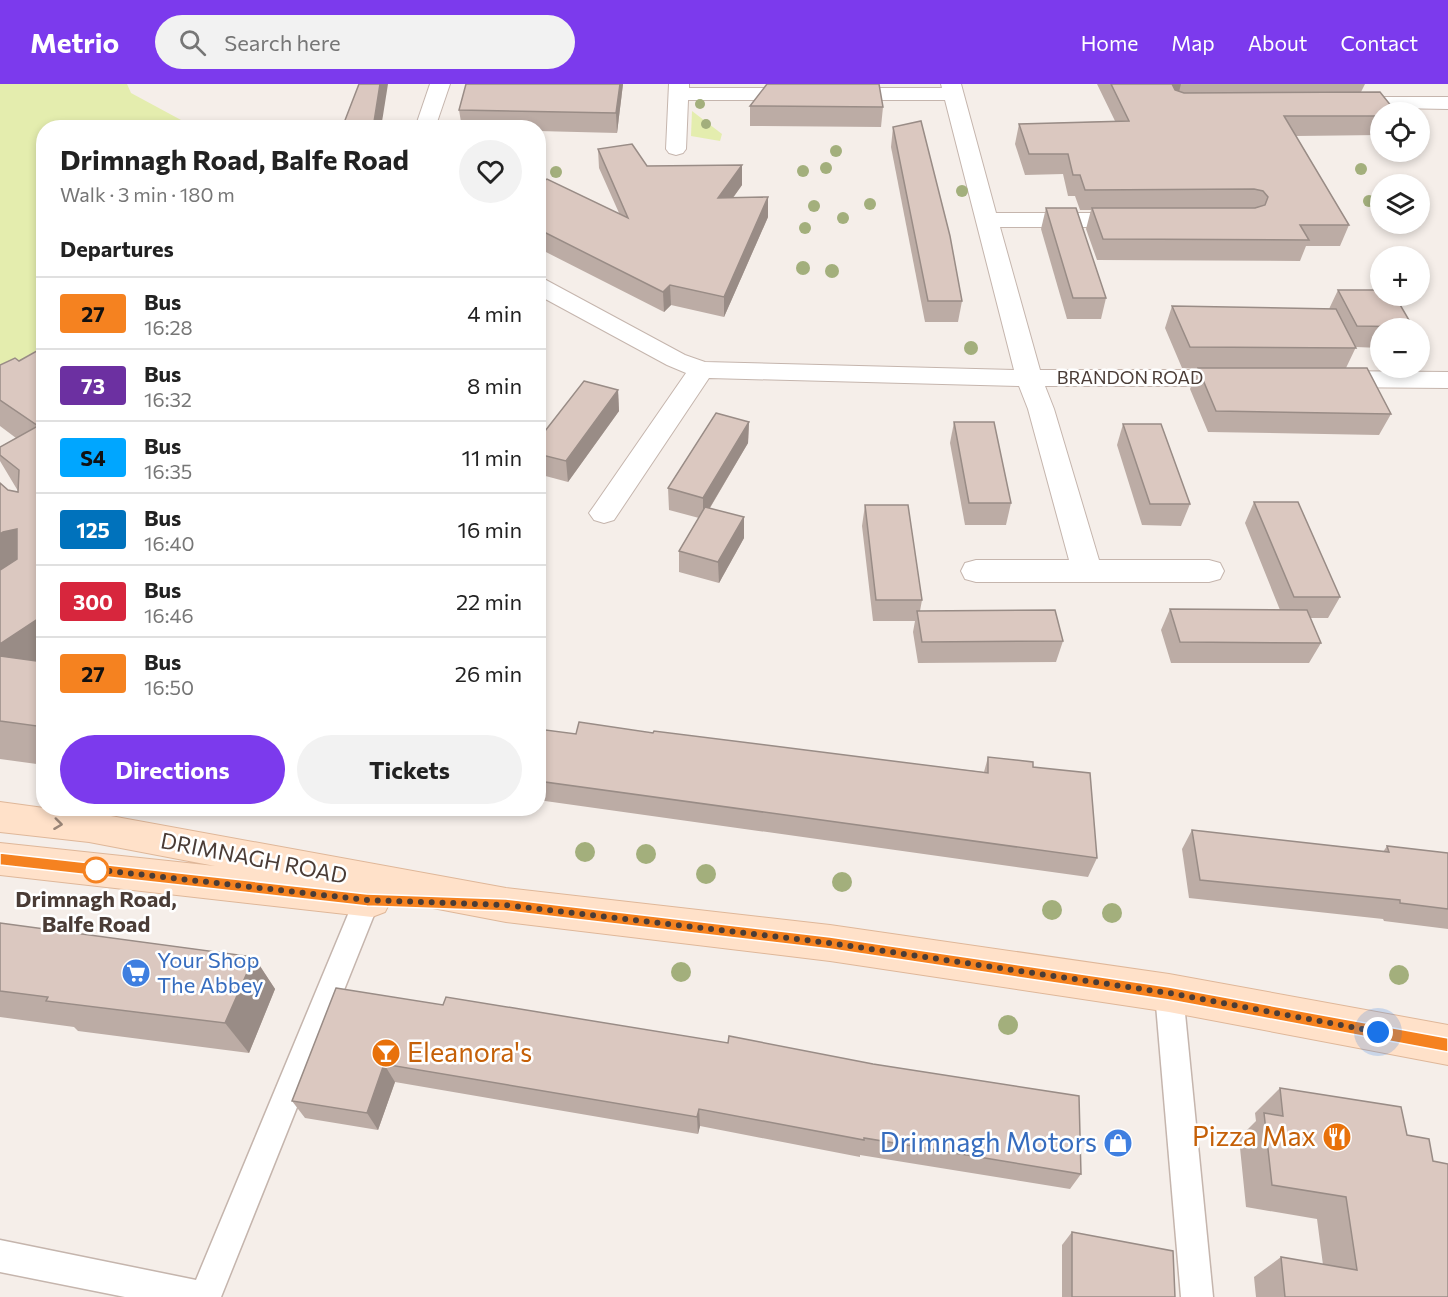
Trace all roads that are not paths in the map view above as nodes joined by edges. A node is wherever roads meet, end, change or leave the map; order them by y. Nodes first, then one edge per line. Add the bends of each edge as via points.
1 (440, 84) edge
2 (1420, 84) edge
3 (679, 89) edge
4 (952, 89) edge
5 (1330, 103) edge
6 (1444, 108) edge
7 (428, 120) edge
8 (676, 149) dead end
9 (1152, 219) edge
10 (986, 220) junction
11 (546, 289) edge
12 (701, 370) junction
13 (1029, 378) junction
14 (1261, 378) edge
15 (1308, 379) edge
16 (1448, 380) edge
17 (604, 513) dead end
18 (976, 571) dead end
19 (1087, 571) junction
20 (1209, 571) dead end
21 (0, 817) edge
22 (0, 859) edge
23 (367, 900) junction
24 (506, 905) junction
25 (1169, 993) junction
26 (1448, 1045) edge
27 (0, 1256) edge
28 (204, 1297) edge
29 (1197, 1297) edge

1 - 7 street
2 - 6 street
3 - 4 street
3 - 8 street
4 - 10 street
5 - 6 street
9 - 10 street
10 - 13 street
11 - 12 street, BRANDON ROAD
12 - 13 street, BRANDON ROAD
12 - 17 street
13 - 14 street, BRANDON ROAD
13 - 19 street, BRANDON ROAD
15 - 16 street
18 - 19 street
19 - 20 street
21 -> 24 main road, DRIMNAGH ROAD via 89,828
22 - 23 main road, DRIMNAGH ROAD
23 - 24 main road, DRIMNAGH ROAD
23 - 28 lane
24 - 25 main road, DRIMNAGH ROAD via 830,943
25 - 26 main road, DRIMNAGH ROAD
25 - 29 lane
27 - 28 lane

